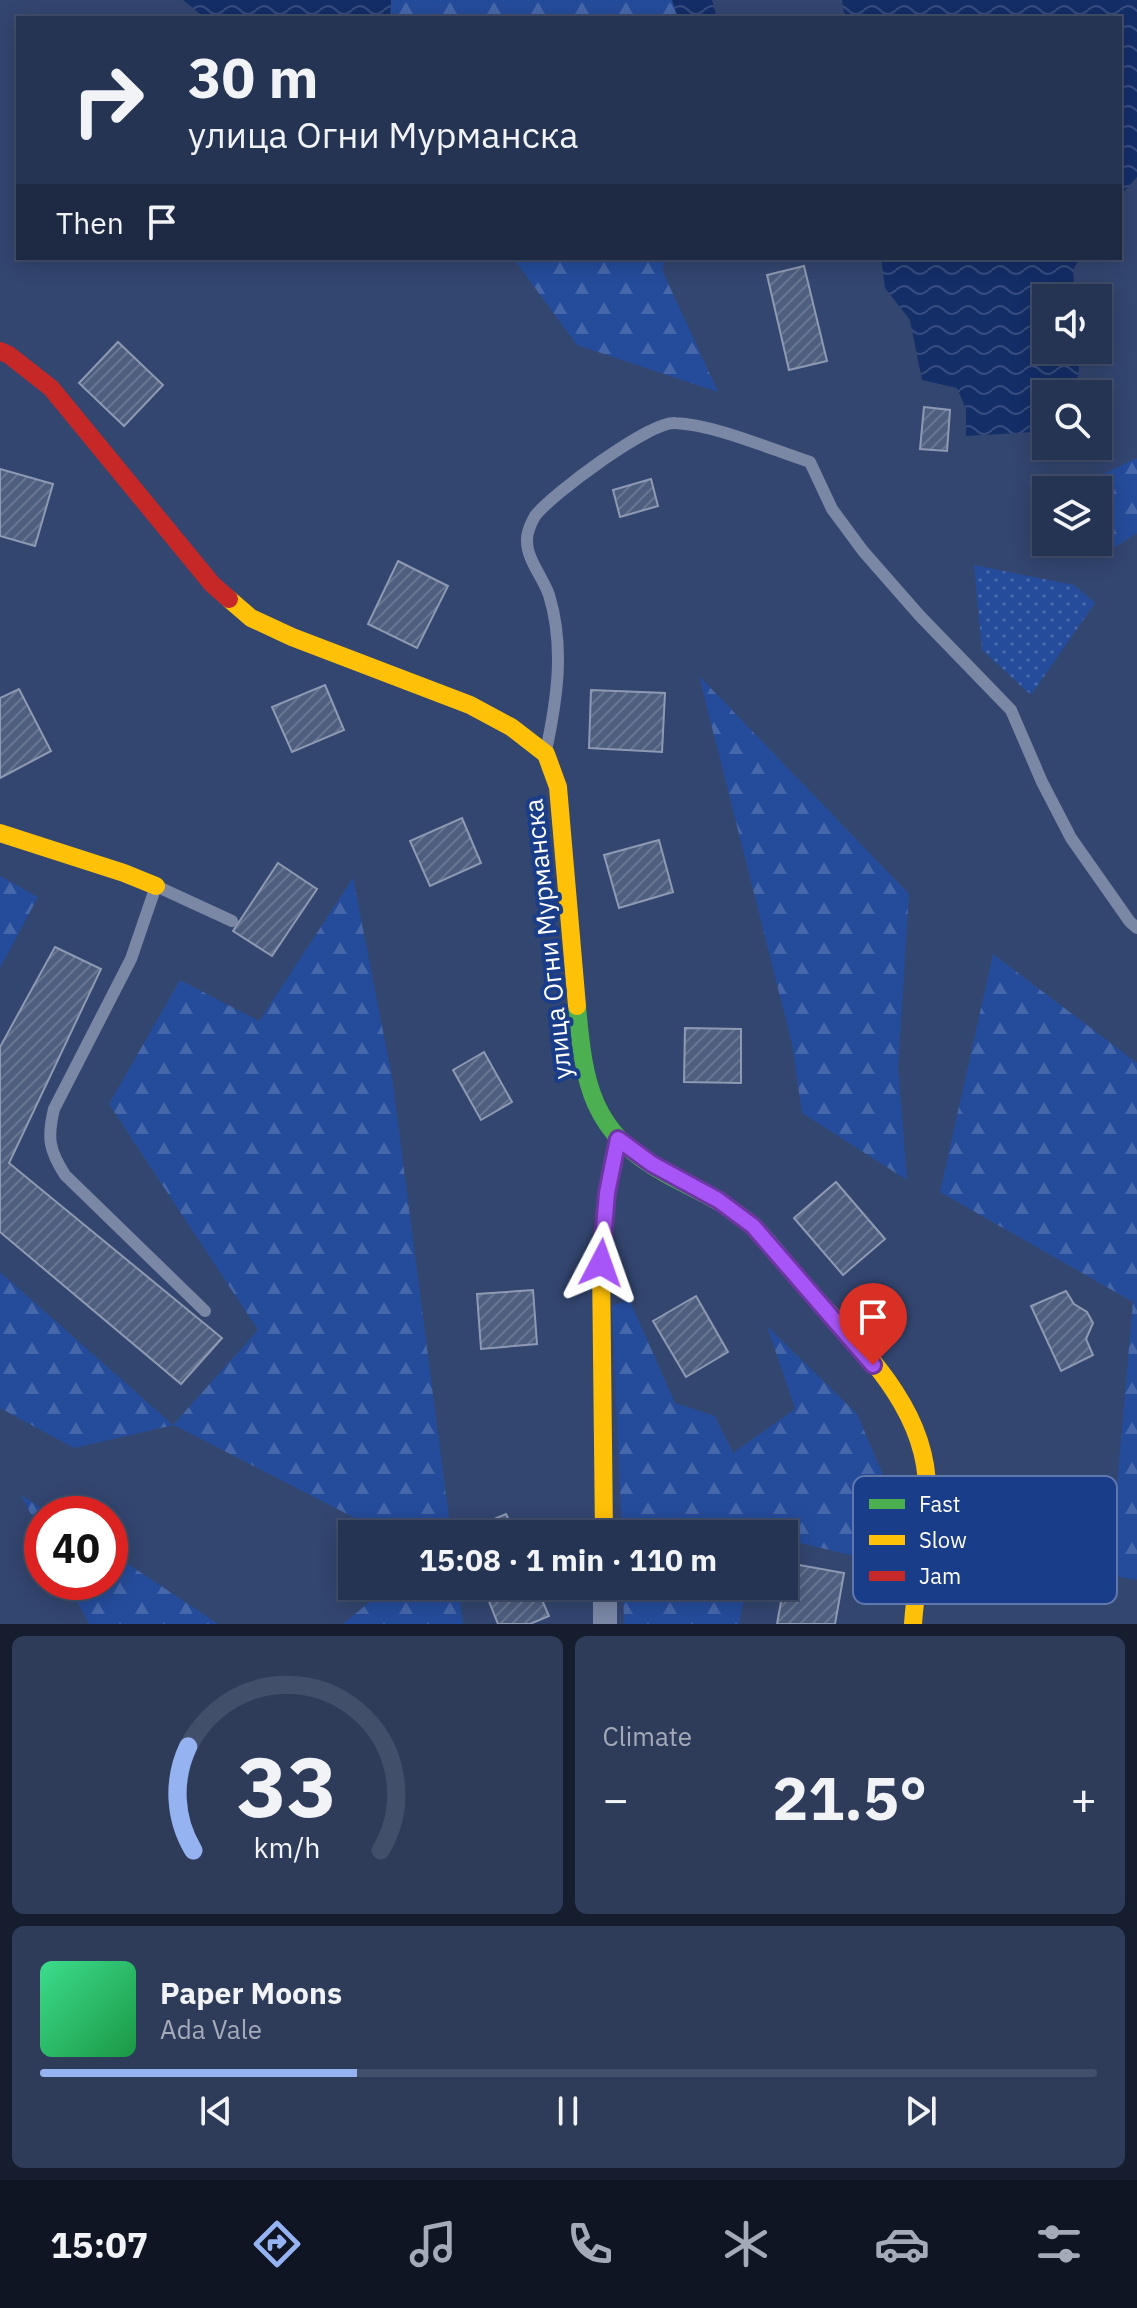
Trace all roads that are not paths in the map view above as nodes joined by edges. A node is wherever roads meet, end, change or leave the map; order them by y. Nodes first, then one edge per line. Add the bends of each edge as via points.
1 (0, 351) edge
2 (546, 754) junction
3 (0, 833) edge
4 (156, 886) junction
5 (232, 921) dead end
6 (1137, 928) edge
7 (618, 1139) junction
8 (205, 1311) dead end
9 (927, 1476) edge
10 (604, 1520) edge
11 (605, 1600) edge
12 (916, 1604) edge
13 (605, 1624) edge
14 (913, 1624) edge

1 - 2 street via 51,388 212,584 251,618 470,705
2 - 6 lane via 559,657 551,602 526,539 533,518 558,493 648,431 671,422 696,425 810,462 832,509 863,551 1011,710 1071,838
2 - 7 street, улица Огни Мурманска via 558,787 582,1064 596,1107
3 - 4 street
4 - 5 lane
4 - 8 lane via 131,959 54,1109 48,1132 65,1175
7 - 9 street, улица Огни Мурманска via 753,1226 893,1389 919,1436
7 - 10 street via 601,1263
11 - 13 street
12 - 14 street, улица Огни Мурманска

